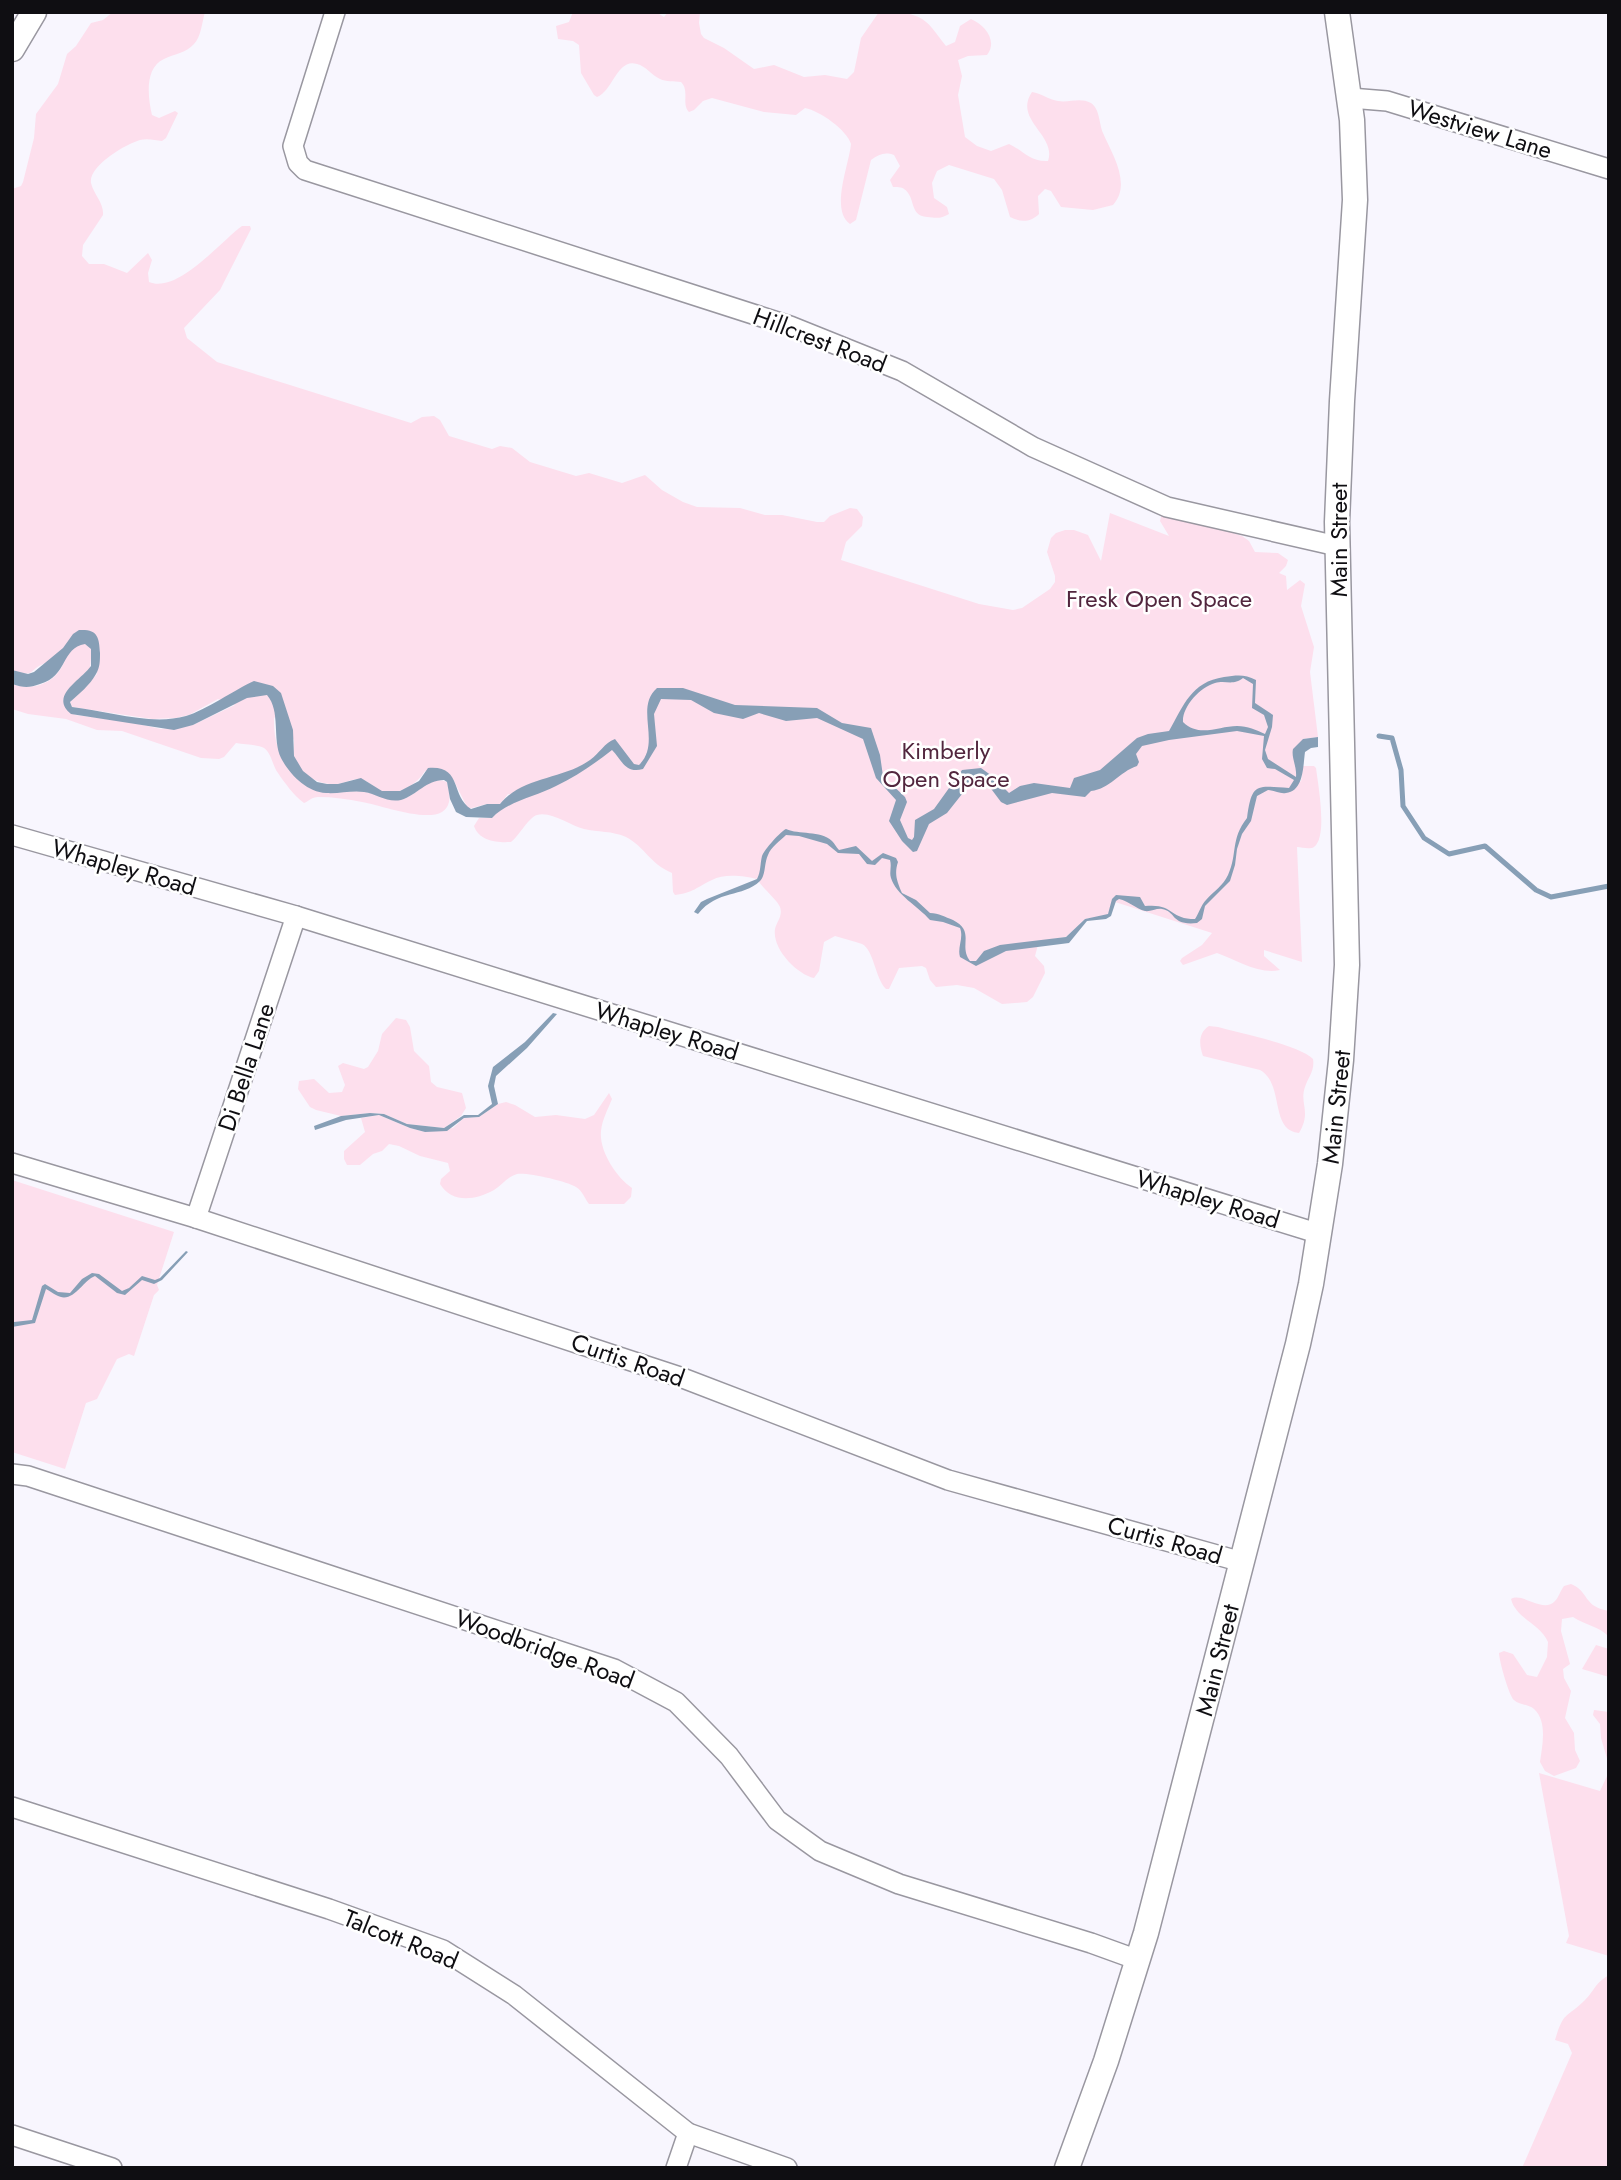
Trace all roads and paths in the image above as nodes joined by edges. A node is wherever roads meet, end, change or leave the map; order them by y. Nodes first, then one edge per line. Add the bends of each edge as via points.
1 (34, 12) edge
2 (335, 12) edge
3 (1337, 12) edge
4 (12, 49) edge
5 (1350, 98) junction
6 (1609, 169) edge
7 (1337, 546) junction
8 (12, 835) edge
9 (296, 916) junction
10 (12, 1163) edge
11 (196, 1218) junction
12 (1320, 1234) junction
13 (12, 1474) edge
14 (1242, 1562) junction
15 (12, 1807) edge
16 (1138, 1960) junction
17 (688, 2133) junction
18 (12, 2135) edge
19 (112, 2168) edge
20 (676, 2168) edge
21 (787, 2168) edge
22 (1067, 2168) edge

1 - 4 main road
2 - 7 street, Hillcrest Road via 295,137 294,155 313,173 790,326 902,371 1033,447 1167,507
3 - 5 main road, Main Street
5 - 6 street, Westview Lane via 1387,101
5 - 7 main road, Main Street via 1354,240 1340,424
7 - 12 main road, Main Street via 1347,965 1338,1104
8 - 9 street, Whapley Road
9 - 11 street, Di Bella Lane
9 - 12 street, Whapley Road
10 - 11 street, Curtis Road
11 - 14 street, Curtis Road via 680,1377 948,1480
12 - 14 main road, Main Street via 1298,1344
13 - 16 street, Woodbridge Road via 614,1669 676,1702 729,1756 777,1820 820,1851 899,1884
14 - 16 main road, Main Street
15 - 17 street, Talcott Road via 443,1950 514,1995
16 - 22 main road, Main Street
17 - 20 street
17 - 21 street, Talcott Road
18 - 19 street

